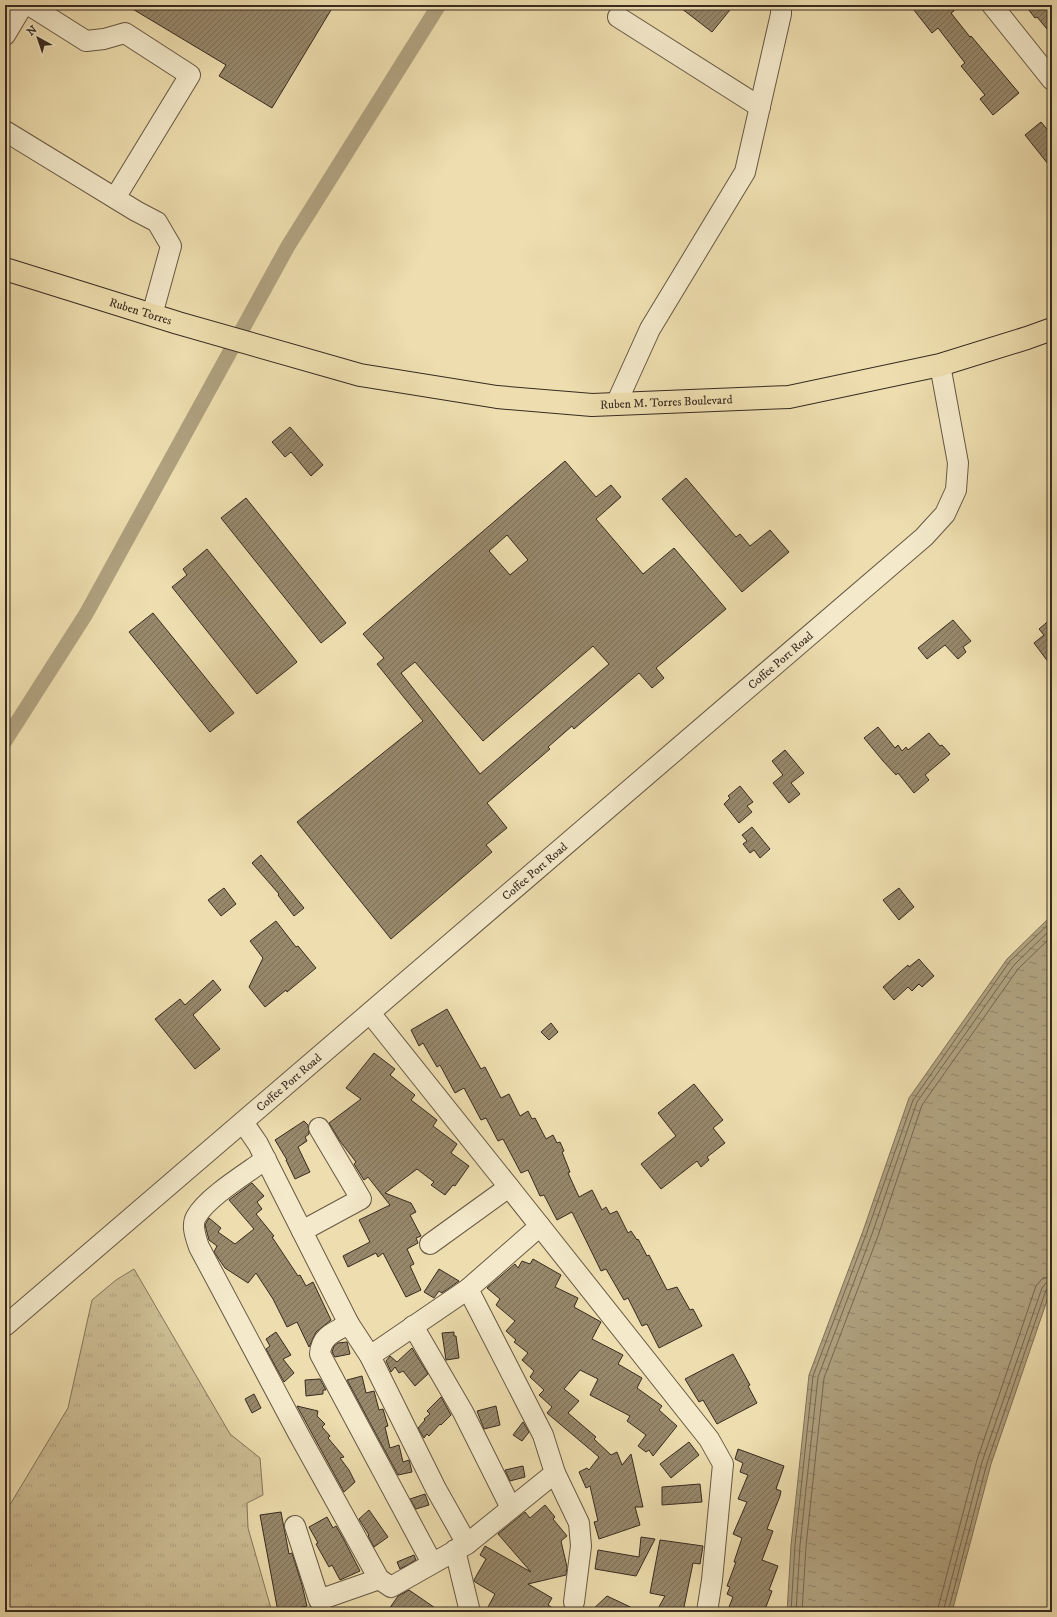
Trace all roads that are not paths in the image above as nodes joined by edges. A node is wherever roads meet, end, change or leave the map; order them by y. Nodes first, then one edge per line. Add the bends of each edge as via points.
1 (24, 5) edge
2 (29, 5) edge
3 (781, 5) edge
4 (992, 5) edge
5 (618, 17) dead end
6 (5, 35) edge
7 (1052, 80) edge
8 (760, 107) junction
9 (5, 130) edge
10 (115, 198) junction
11 (5, 270) edge
12 (152, 314) junction
13 (1052, 329) edge
14 (277, 351) joint
15 (940, 365) junction
16 (616, 404) junction
17 (370, 1013) junction
18 (243, 1122) junction
19 (319, 1128) dead end
20 (266, 1159) junction
21 (509, 1187) junction
22 (540, 1226) junction
23 (302, 1231) junction
24 (430, 1244) dead end
25 (468, 1289) junction
26 (349, 1324) junction
27 (5, 1326) edge
28 (413, 1326) junction
29 (370, 1356) junction
30 (555, 1473) junction
31 (511, 1508) junction
32 (295, 1526) dead end
33 (461, 1547) junction
34 (432, 1563) junction
35 (379, 1579) junction
36 (574, 1602) dead end
37 (470, 1612) edge
38 (707, 1612) edge

1 - 6 street
2 - 10 street via 86,41 125,33 190,75
3 - 8 street
4 - 7 street
5 - 8 street
8 - 16 street via 745,172 650,329
9 - 10 street
10 - 12 street via 157,222 171,246
11 - 12 main road, Ruben Torres
12 - 14 main road, Ruben Torres
13 - 15 main road, Ruben M. Torres Boulevard
14 - 16 main road, Ruben M. Torres Boulevard via 360,375 451,390 497,397
15 - 16 main road, Ruben M. Torres Boulevard via 789,397
15 - 17 street, Coffee Port Road via 958,463 956,490 944,514 924,537
17 - 18 street, Coffee Port Road
17 - 21 street
18 - 20 street
18 - 27 street, Coffee Port Road
19 - 23 street via 361,1199
20 - 23 street
20 - 35 street via 213,1197 196,1217 194,1231 199,1247
21 - 22 street
21 - 24 street
22 - 25 street
22 - 38 street via 709,1439 723,1464
23 - 26 street
25 - 28 street
25 - 30 street via 543,1435
26 - 29 street
26 - 34 street via 328,1336 321,1345 320,1354
28 - 29 street
28 - 31 street via 463,1412
29 - 33 street via 436,1489
30 - 31 street
30 - 36 street via 579,1523 581,1546
31 - 33 street
32 - 35 street via 319,1600
33 - 34 street
33 - 37 street
34 - 35 street via 391,1587

